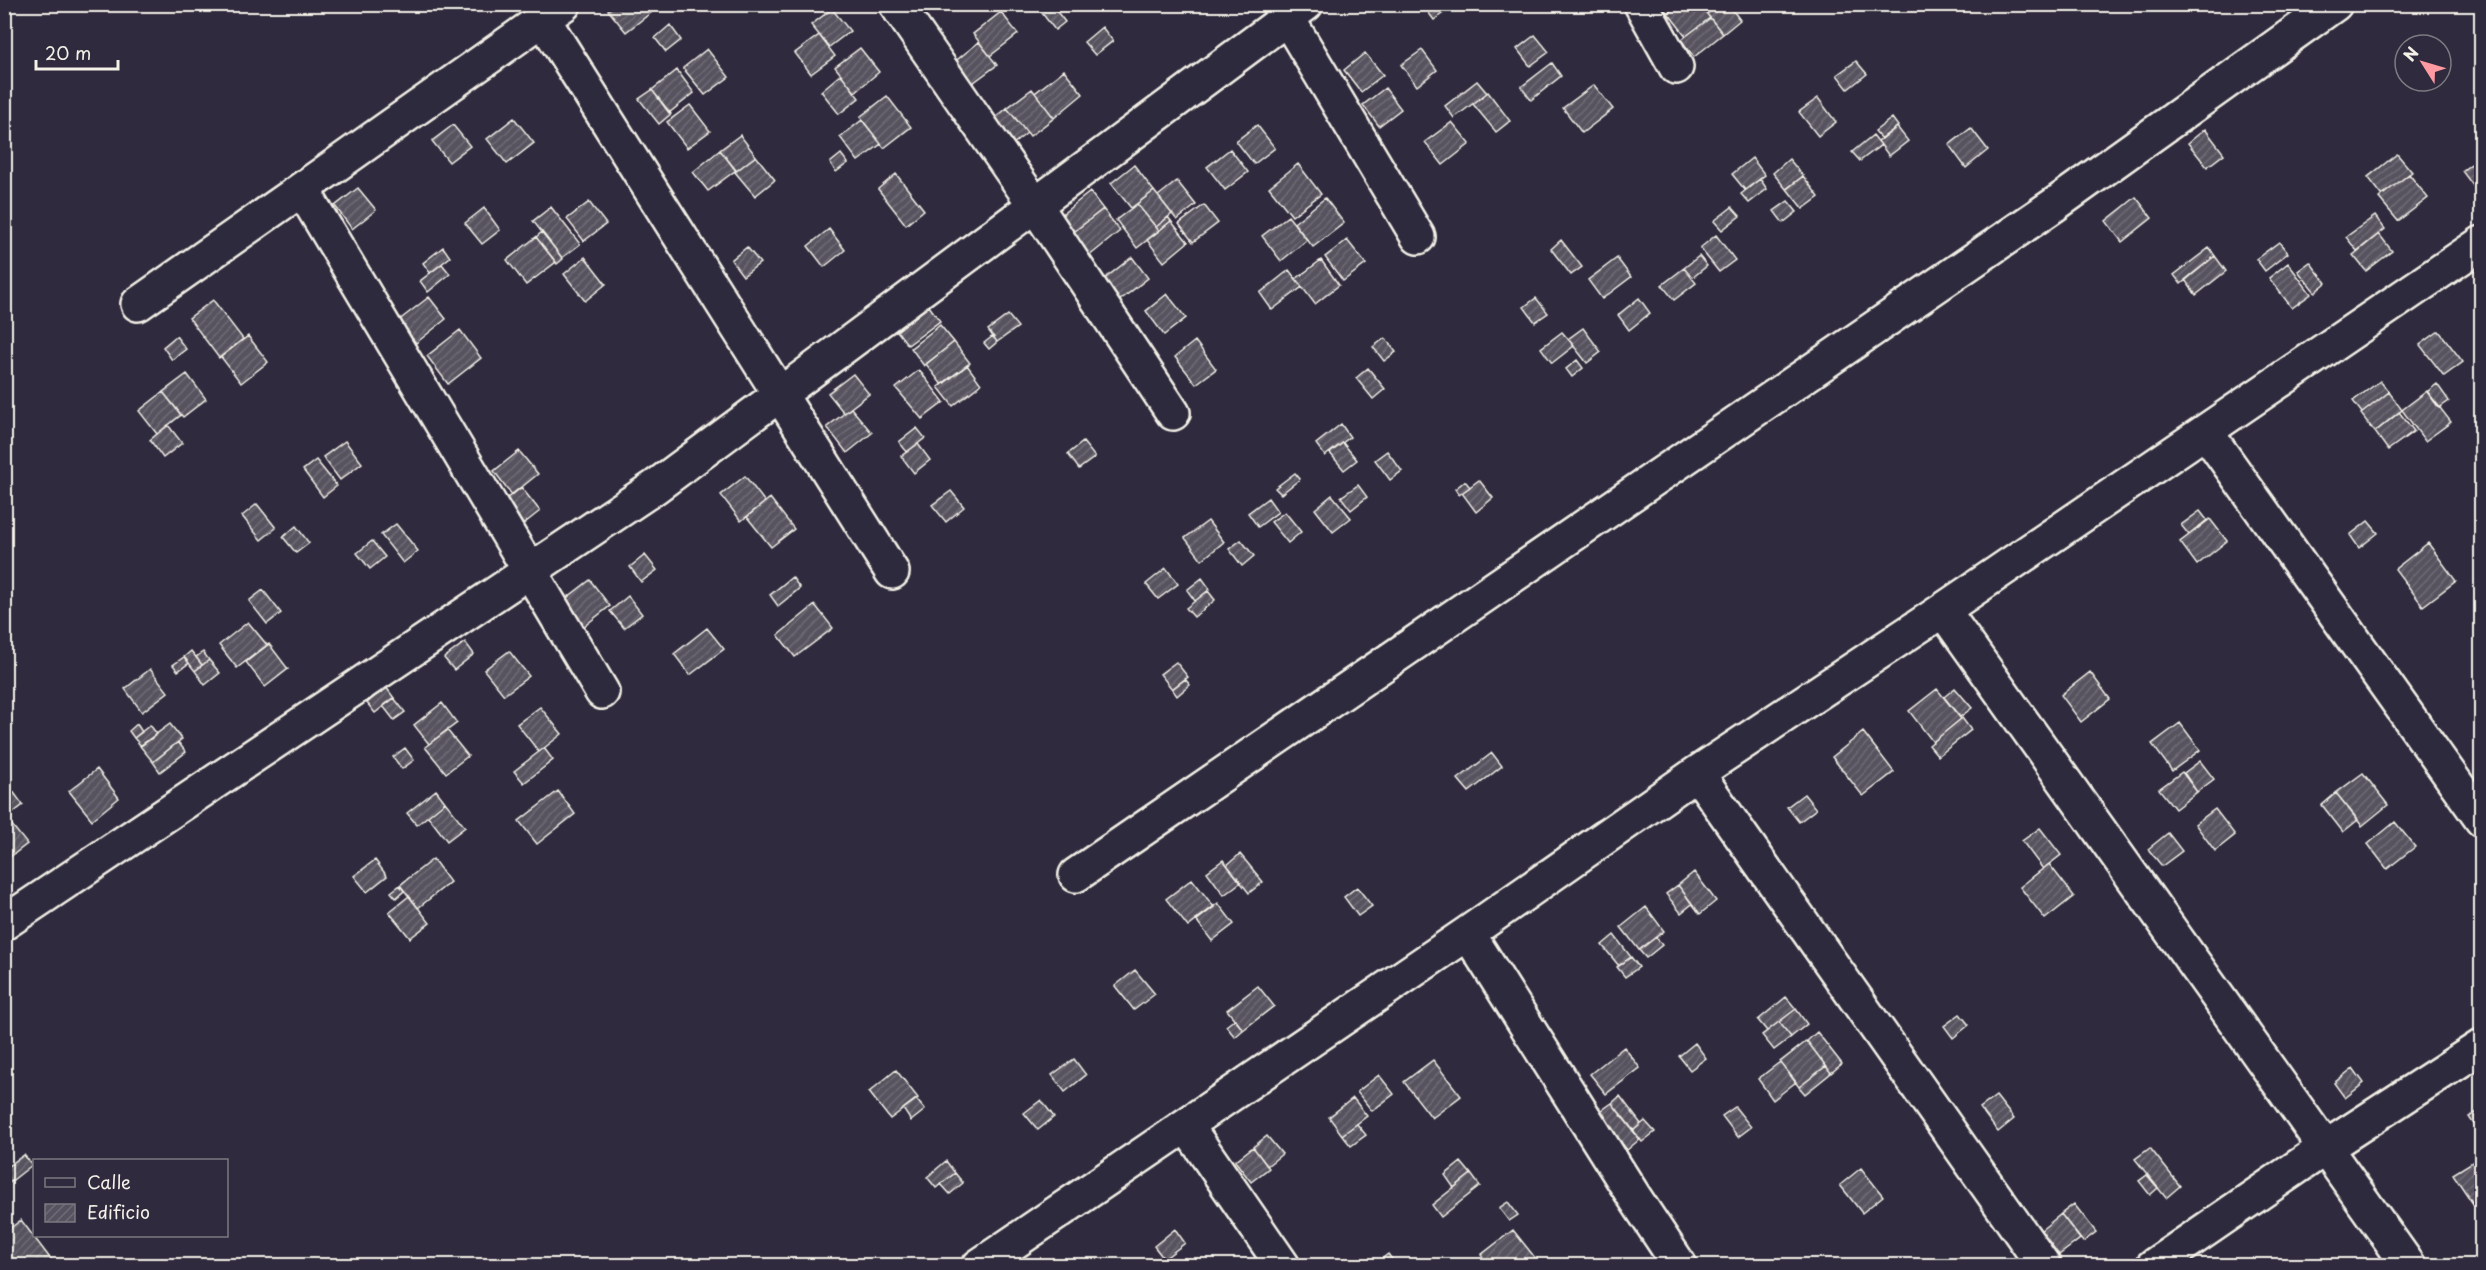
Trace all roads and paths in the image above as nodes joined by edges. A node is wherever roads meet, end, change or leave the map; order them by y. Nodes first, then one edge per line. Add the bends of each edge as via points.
1 (896, 4) edge
2 (1641, 4) edge
3 (2334, 4) edge
4 (1291, 9) edge
5 (554, 12) edge
6 (1676, 67) dead end
7 (302, 189) junction
8 (1035, 205) junction
9 (1418, 237) dead end
10 (2477, 255) edge
11 (138, 304) dead end
12 (778, 396) junction
13 (1173, 413) dead end
14 (2206, 432) junction
15 (531, 570) junction
16 (891, 572) dead end
17 (1943, 610) junction
18 (602, 692) dead end
19 (1697, 774) junction
20 (2481, 820) edge
21 (1077, 875) dead end
22 (4, 923) edge
23 (1468, 933) junction
24 (2481, 1046) edge
25 (1186, 1125) junction
26 (2325, 1148) junction
27 (979, 1266) edge
28 (1283, 1266) edge
29 (1680, 1266) edge
30 (2044, 1266) edge
31 (2153, 1266) edge
32 (2409, 1266) edge

1 - 8 street
2 - 6 street
3 - 21 street via 2045,212
4 - 8 street
4 - 9 street
5 - 7 street
5 - 12 street
7 - 11 street
7 - 15 street
8 - 12 street
8 - 13 street
10 - 14 street
12 - 15 street via 655,487
12 - 16 street
14 - 17 street
14 - 20 street
15 - 18 street
15 - 22 street
17 - 19 street
17 - 26 street
19 - 23 street
19 - 30 street
23 - 25 street
23 - 29 street
24 - 26 street
25 - 27 street
25 - 28 street
26 - 31 street
26 - 32 street

